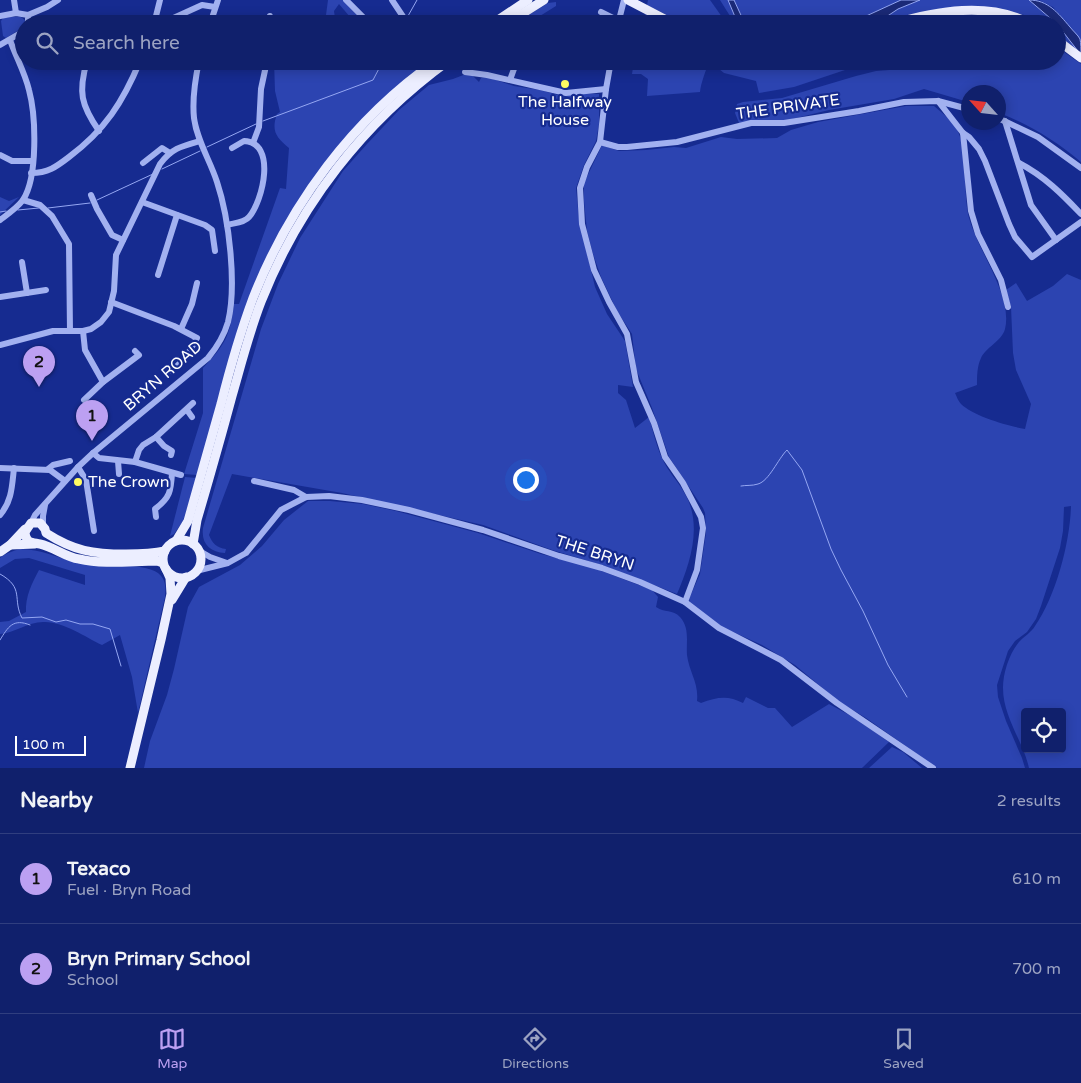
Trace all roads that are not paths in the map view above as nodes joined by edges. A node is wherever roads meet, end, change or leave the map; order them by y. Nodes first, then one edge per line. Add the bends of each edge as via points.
1 (14, 0) edge
2 (58, 0) edge
3 (160, 0) edge
4 (346, 0) edge
5 (392, 0) edge
6 (528, 0) edge
7 (544, 0) edge
8 (624, 0) edge
9 (628, 0) edge
10 (217, 3) edge
11 (605, 12) dead end
12 (0, 13) edge
13 (16, 13) junction
14 (28, 15) joint
15 (157, 15) edge
16 (180, 15) edge
17 (213, 15) edge
18 (361, 15) edge
19 (402, 15) edge
20 (506, 15) edge
21 (520, 15) edge
22 (609, 15) edge
23 (620, 15) edge
24 (657, 15) edge
25 (929, 15) edge
26 (1008, 15) edge
27 (15, 35) edge
28 (3, 41) edge
29 (1066, 46) edge
30 (1081, 58) edge
31 (15, 62) edge
32 (20, 70) edge
33 (84, 70) edge
34 (136, 70) edge
35 (197, 70) edge
36 (265, 70) edge
37 (424, 70) edge
38 (437, 70) edge
39 (514, 70) edge
40 (609, 70) edge
41 (465, 72) dead end
42 (510, 80) junction
43 (606, 89) junction
44 (938, 101) junction
45 (961, 108) edge
46 (1006, 122) edge
47 (1006, 130) edge
48 (99, 131) junction
49 (963, 133) junction
50 (200, 141) junction
51 (254, 142) junction
52 (600, 142) junction
53 (232, 148) dead end
54 (170, 153) junction
55 (0, 155) edge
56 (33, 161) junction
57 (143, 163) dead end
58 (1019, 163) junction
59 (1081, 168) edge
60 (31, 173) junction
61 (91, 195) dead end
62 (23, 200) junction
63 (142, 202) junction
64 (1081, 214) edge
65 (177, 215) junction
66 (0, 220) edge
67 (1081, 222) edge
68 (227, 225) junction
69 (123, 240) junction
70 (1056, 240) junction
71 (216, 251) dead end
72 (22, 262) dead end
73 (158, 275) dead end
74 (197, 283) dead end
75 (46, 290) dead end
76 (27, 293) junction
77 (0, 297) edge
78 (111, 302) junction
79 (1008, 307) dead end
80 (181, 329) junction
81 (70, 331) junction
82 (83, 331) junction
83 (0, 345) edge
84 (136, 351) dead end
85 (172, 371) dead end
86 (103, 382) junction
87 (84, 400) dead end
88 (193, 404) dead end
89 (187, 410) junction
90 (192, 417) dead end
91 (156, 438) junction
92 (93, 453) junction
93 (171, 455) dead end
94 (70, 461) dead end
95 (118, 461) junction
96 (135, 462) junction
97 (78, 467) junction
98 (0, 468) edge
99 (14, 468) junction
100 (48, 469) junction
101 (172, 473) junction
102 (119, 474) dead end
103 (181, 474) dead end
104 (65, 481) junction
105 (254, 481) dead end
106 (306, 497) junction
107 (45, 505) junction
108 (0, 515) edge
109 (156, 517) dead end
110 (28, 526) junction
111 (45, 529) junction
112 (94, 530) dead end
113 (176, 541) junction
114 (37, 544) junction
115 (10, 545) junction
116 (196, 547) junction
117 (165, 551) junction
118 (0, 552) edge
119 (228, 563) junction
120 (165, 566) junction
121 (196, 571) junction
122 (186, 577) junction
123 (685, 602) junction
124 (169, 607) junction
125 (130, 768) edge
126 (933, 768) edge

1 - 13 street
2 - 14 street
3 - 15 street
4 - 18 street
5 - 19 street
6 - 20 main road
7 - 21 main road
8 - 23 street
9 - 24 main road
10 - 16 street via 202,5
10 - 17 street
11 - 22 street
12 - 13 street
13 - 14 street
25 - 26 main road via 989,11
27 - 28 street
28 - 31 street
29 - 30 main road
32 - 56 street via 31,99
33 - 48 street via 82,98
34 - 48 street via 123,98
35 - 50 street, BRYN ROAD via 194,119
36 - 51 street via 259,126
37 - 113 main road via 386,101 352,136 315,184 282,236 244,323 188,521
38 - 116 main road via 406,94 356,144 316,197 288,245 266,289 254,324 197,520
39 - 42 street
40 - 43 street
41 - 42 street
42 - 43 street via 566,93
43 - 52 street
44 - 45 street, THE PRIVATE
44 - 49 street
44 - 52 street, THE PRIVATE via 904,102 784,123 750,123 677,142 627,147
46 - 59 street via 1038,137
47 - 58 street
48 - 60 street via 48,172
49 - 70 street via 979,149 1009,224 1032,257
49 - 79 street via 971,211 978,234 1001,280
50 - 54 street
50 - 68 street, BRYN ROAD via 218,184
51 - 53 street via 244,141
51 - 68 street via 263,153 260,193 249,218
52 - 123 street via 586,167 580,188 582,224 594,270 627,334 636,382 654,422 664,457 701,517 703,528 697,570
54 - 57 street via 162,148
54 - 63 street via 160,164
55 - 56 street via 12,161
56 - 60 street
58 - 64 street via 1056,187
58 - 70 street via 1032,205
60 - 62 street
61 - 69 street via 112,234
62 - 66 street
62 - 81 street via 40,205 52,216 69,244
63 - 65 street
63 - 69 street
65 - 71 street via 212,230
65 - 73 street
67 - 70 street
68 - 92 street, BRYN ROAD via 231,302 228,321 218,346 186,377
69 - 78 street via 116,255
72 - 76 street
74 - 80 street
75 - 76 street
76 - 77 street
78 - 80 street
78 - 82 street via 109,312 101,322
80 - 85 street via 197,338 186,357
81 - 82 street
81 - 83 street via 53,331
82 - 86 street via 85,350
84 - 86 street via 139,355
86 - 87 street
88 - 89 street
89 - 90 street
89 - 91 street
91 - 93 street via 172,450
91 - 96 street via 143,445
92 - 95 street via 99,458
92 - 97 street, BRYN ROAD
94 - 100 street
95 - 96 street
95 - 102 street
96 - 101 street
97 - 104 street, BRYN ROAD
97 - 112 street via 86,480
98 - 99 street
99 - 100 street
99 - 108 street via 10,499
100 - 104 street
101 - 103 street
101 - 109 street via 171,489 166,501 155,509
104 - 107 street, BRYN ROAD
105 - 106 street via 294,490
106 - 119 street, THE BRYN via 281,510 246,553
106 - 123 street, THE BRYN via 362,500 483,530 602,568
107 - 110 street, BRYN ROAD
107 - 111 street via 42,516
110 - 111 main road via 36,522
110 - 114 main road via 26,540
110 - 115 main road
111 - 114 main road via 44,540
111 - 117 main road via 62,544 92,553 153,554
113 - 116 main road via 188,541
113 - 117 main road
114 - 115 main road
114 - 120 main road via 80,560
115 - 118 main road
116 - 119 street via 210,558
116 - 121 main road via 200,561
117 - 120 main road
119 - 121 street, THE BRYN
120 - 122 main road via 174,576
120 - 124 main road via 171,586
121 - 122 main road
122 - 124 main road
123 - 126 street, THE BRYN via 719,628 781,660 837,703
124 - 125 main road

